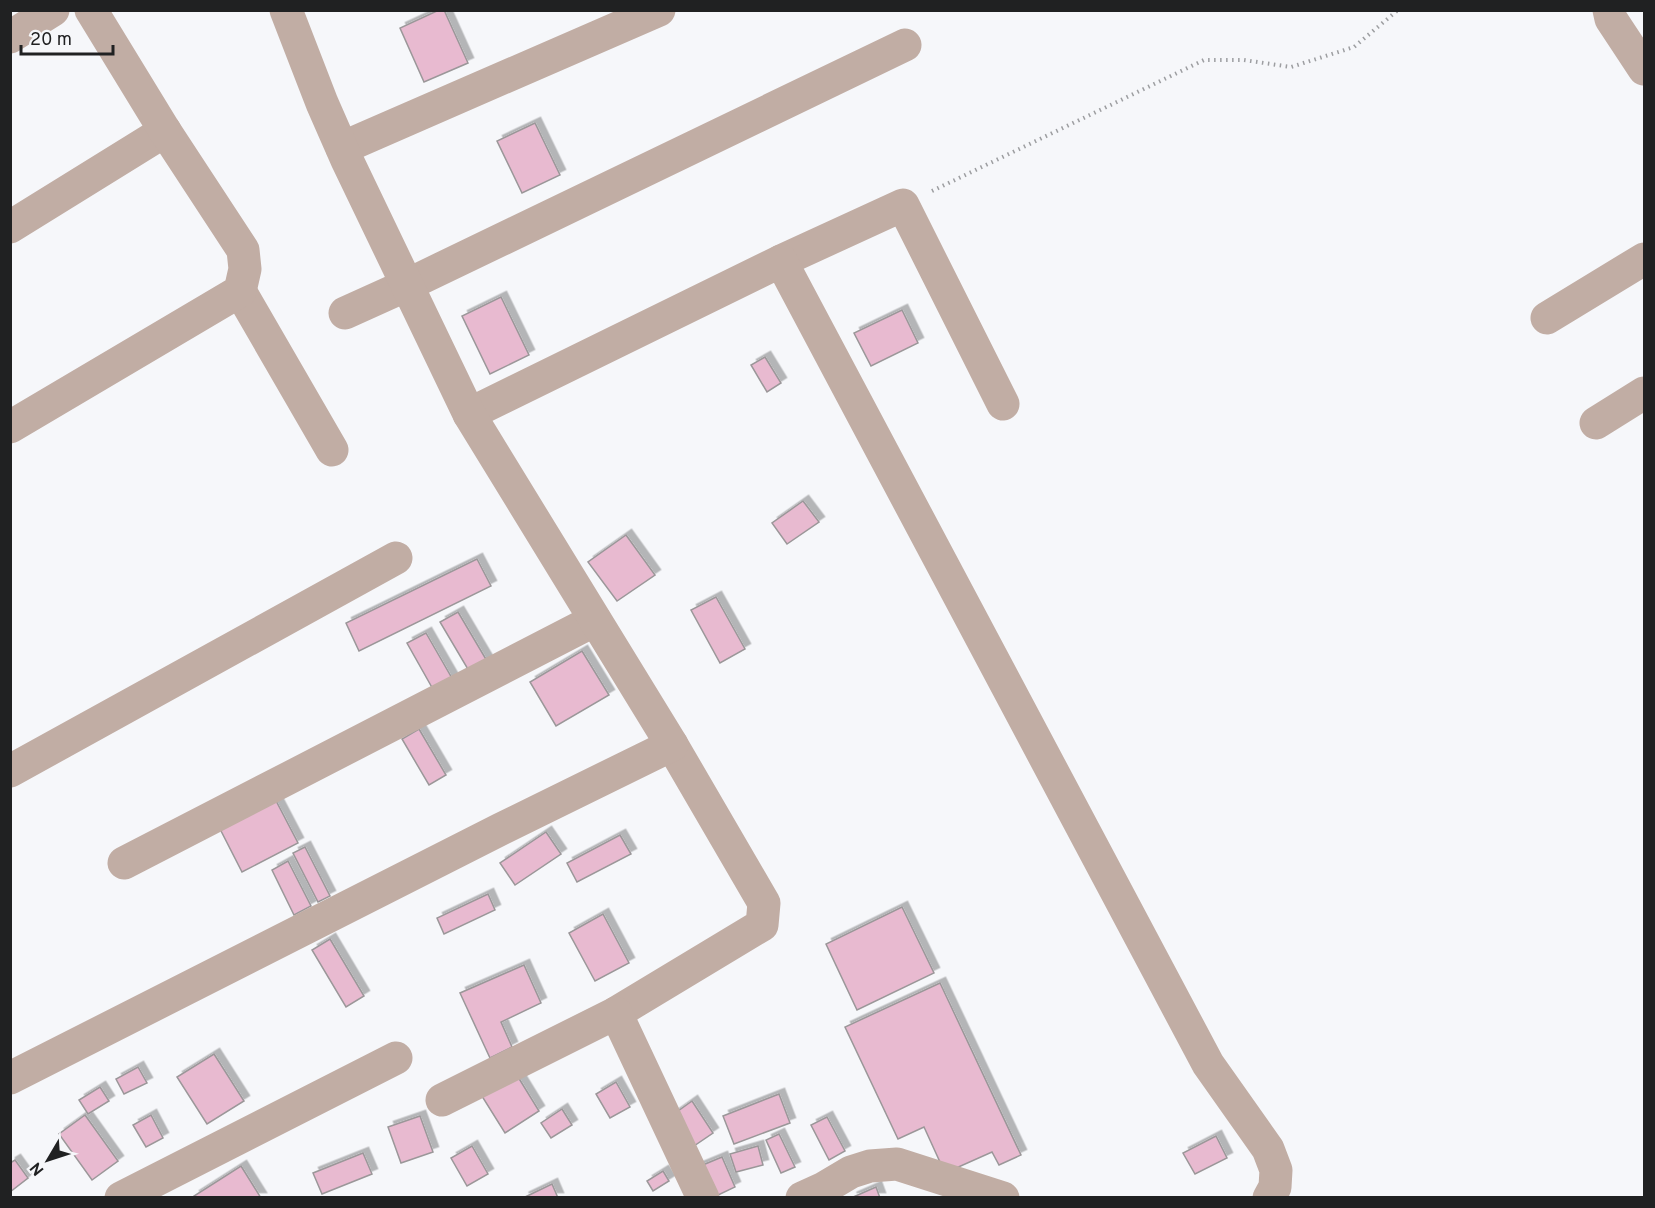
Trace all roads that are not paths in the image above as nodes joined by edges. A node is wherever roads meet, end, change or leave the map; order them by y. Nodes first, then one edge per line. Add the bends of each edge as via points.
1 (52, 10) edge
2 (91, 10) edge
3 (658, 10) edge
4 (1609, 10) edge
5 (293, 13) edge
6 (10, 37) edge
7 (905, 45) dead end
8 (1644, 69) edge
9 (165, 131) junction
10 (342, 148) junction
11 (10, 227) edge
12 (1644, 260) edge
13 (781, 261) junction
14 (407, 285) junction
15 (240, 291) junction
16 (345, 313) dead end
17 (1547, 318) dead end
18 (1644, 393) edge
19 (1003, 404) dead end
20 (469, 414) junction
21 (1596, 423) dead end
22 (10, 427) edge
23 (332, 450) dead end
24 (396, 558) dead end
25 (595, 620) junction
26 (672, 745) junction
27 (10, 771) edge
28 (124, 863) dead end
29 (616, 1013) junction
30 (396, 1058) dead end
31 (10, 1078) edge
32 (442, 1100) dead end
33 (121, 1197) edge
34 (702, 1197) edge
35 (802, 1197) edge
36 (1003, 1197) edge
37 (1269, 1197) edge

1 - 6 street
2 - 9 street
3 - 10 street
4 - 8 street
5 - 10 street
7 - 14 street
9 - 11 street
9 - 15 street via 243,250 245,269
10 - 14 street
12 - 17 street
13 - 19 street via 903,205
13 - 20 street
13 - 37 street via 1208,1064 1268,1149 1276,1170 1275,1187
14 - 16 street
14 - 20 street
15 - 22 street
15 - 23 street
18 - 21 street
20 - 25 street
24 - 27 street
25 - 26 street
25 - 28 street
26 - 29 street via 765,903 762,925
26 - 31 street
29 - 32 street
29 - 34 street
30 - 33 street
35 - 36 street via 851,1172 897,1164

